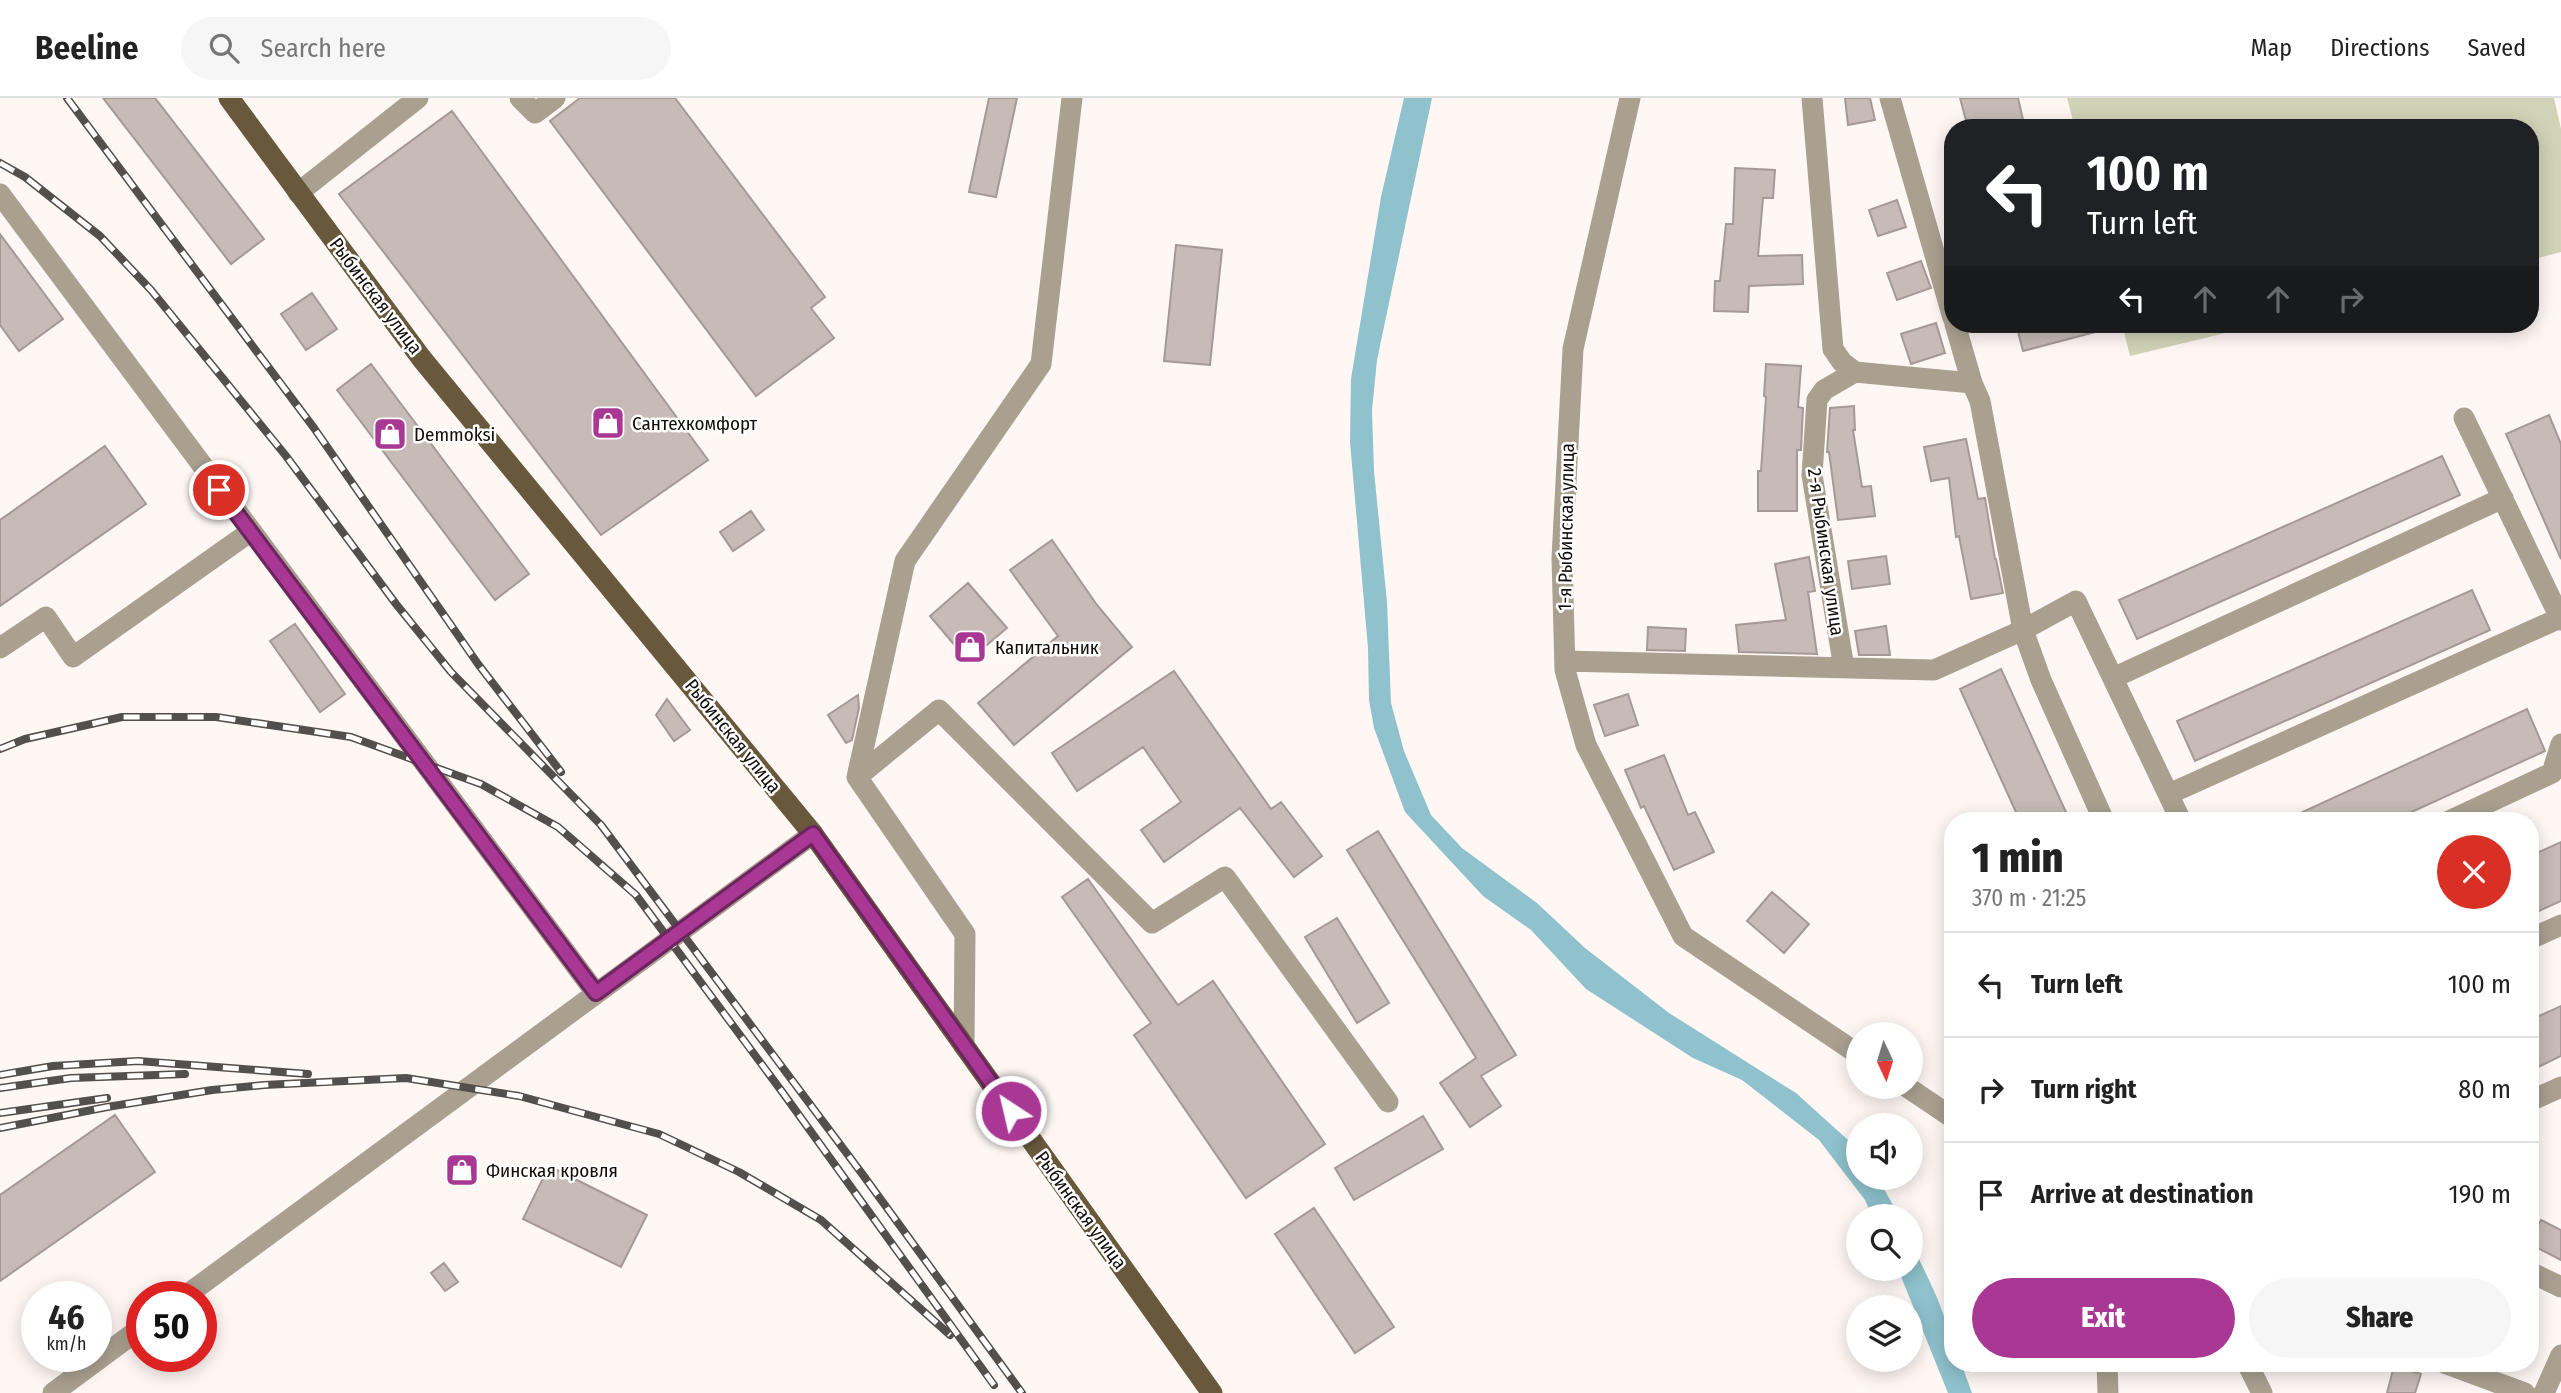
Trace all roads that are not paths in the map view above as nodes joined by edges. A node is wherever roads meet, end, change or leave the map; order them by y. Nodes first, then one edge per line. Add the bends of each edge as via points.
1 (229, 98) edge
2 (418, 98) edge
3 (520, 98) edge
4 (555, 98) edge
5 (1072, 98) edge
6 (1630, 98) edge
7 (1812, 98) edge
8 (1890, 98) edge
9 (298, 193) junction
10 (0, 194) edge
11 (1944, 287) edge
12 (1958, 333) edge
13 (1855, 372) junction
14 (1972, 383) junction
15 (2464, 418) dead end
16 (2503, 498) junction
17 (250, 532) junction
18 (2561, 619) edge
19 (2023, 630) junction
20 (0, 648) edge
21 (1565, 661) junction
22 (1844, 668) junction
23 (2113, 678) junction
24 (2561, 744) edge
25 (857, 778) junction
26 (2169, 794) junction
27 (2100, 812) edge
28 (2177, 812) edge
29 (2469, 812) edge
30 (813, 834) junction
31 (2561, 925) edge
32 (2539, 935) edge
33 (596, 993) junction
34 (964, 1046) junction
35 (1846, 1046) edge
36 (2561, 1087) edge
37 (2539, 1097) edge
38 (1923, 1098) edge
39 (1388, 1102) dead end
40 (1944, 1112) edge
41 (2539, 1276) edge
42 (206, 1281) edge
43 (2561, 1287) edge
44 (126, 1340) edge
45 (2561, 1354) edge
46 (2107, 1372) edge
47 (2252, 1372) edge
48 (2468, 1372) edge
49 (53, 1393) edge
50 (1212, 1393) edge
51 (2108, 1393) edge
52 (2262, 1393) edge
53 (2525, 1393) edge
54 (2544, 1393) edge

1 - 9 main road, Рыбинская улица
2 - 9 street
3 - 4 street via 535,113
5 - 25 street via 1041,363 905,561
6 - 21 street, 1-я Рыбинская улица via 1573,349 1562,558
7 - 13 street via 1833,349
8 - 11 street
9 - 30 main road, Рыбинская улица via 422,359
10 - 17 street
12 - 14 street
13 - 14 street
13 - 22 street, 2-я Рыбинская улица via 1824,390 1817,400 1812,475
14 - 19 street via 1980,401
15 - 16 street
16 - 18 street
16 - 23 street
17 - 20 street via 73,657 46,617
17 - 33 street
18 - 26 street
19 - 22 street via 1934,670
19 - 23 street via 2076,601
19 - 27 street
21 - 22 street
21 - 35 street, 1-я Рыбинская улица via 1586,745 1683,936
23 - 26 street
24 - 29 street via 2552,774
25 - 34 street via 965,934
25 - 39 street via 939,710 1152,923 1225,877
26 - 28 street
30 - 33 street
30 - 34 main road, Рыбинская улица
31 - 32 street
33 - 42 street
34 - 50 main road, Рыбинская улица
36 - 37 street
38 - 40 street
41 - 43 street
44 - 49 street
45 - 54 street
46 - 51 street
47 - 52 street
48 - 53 street

